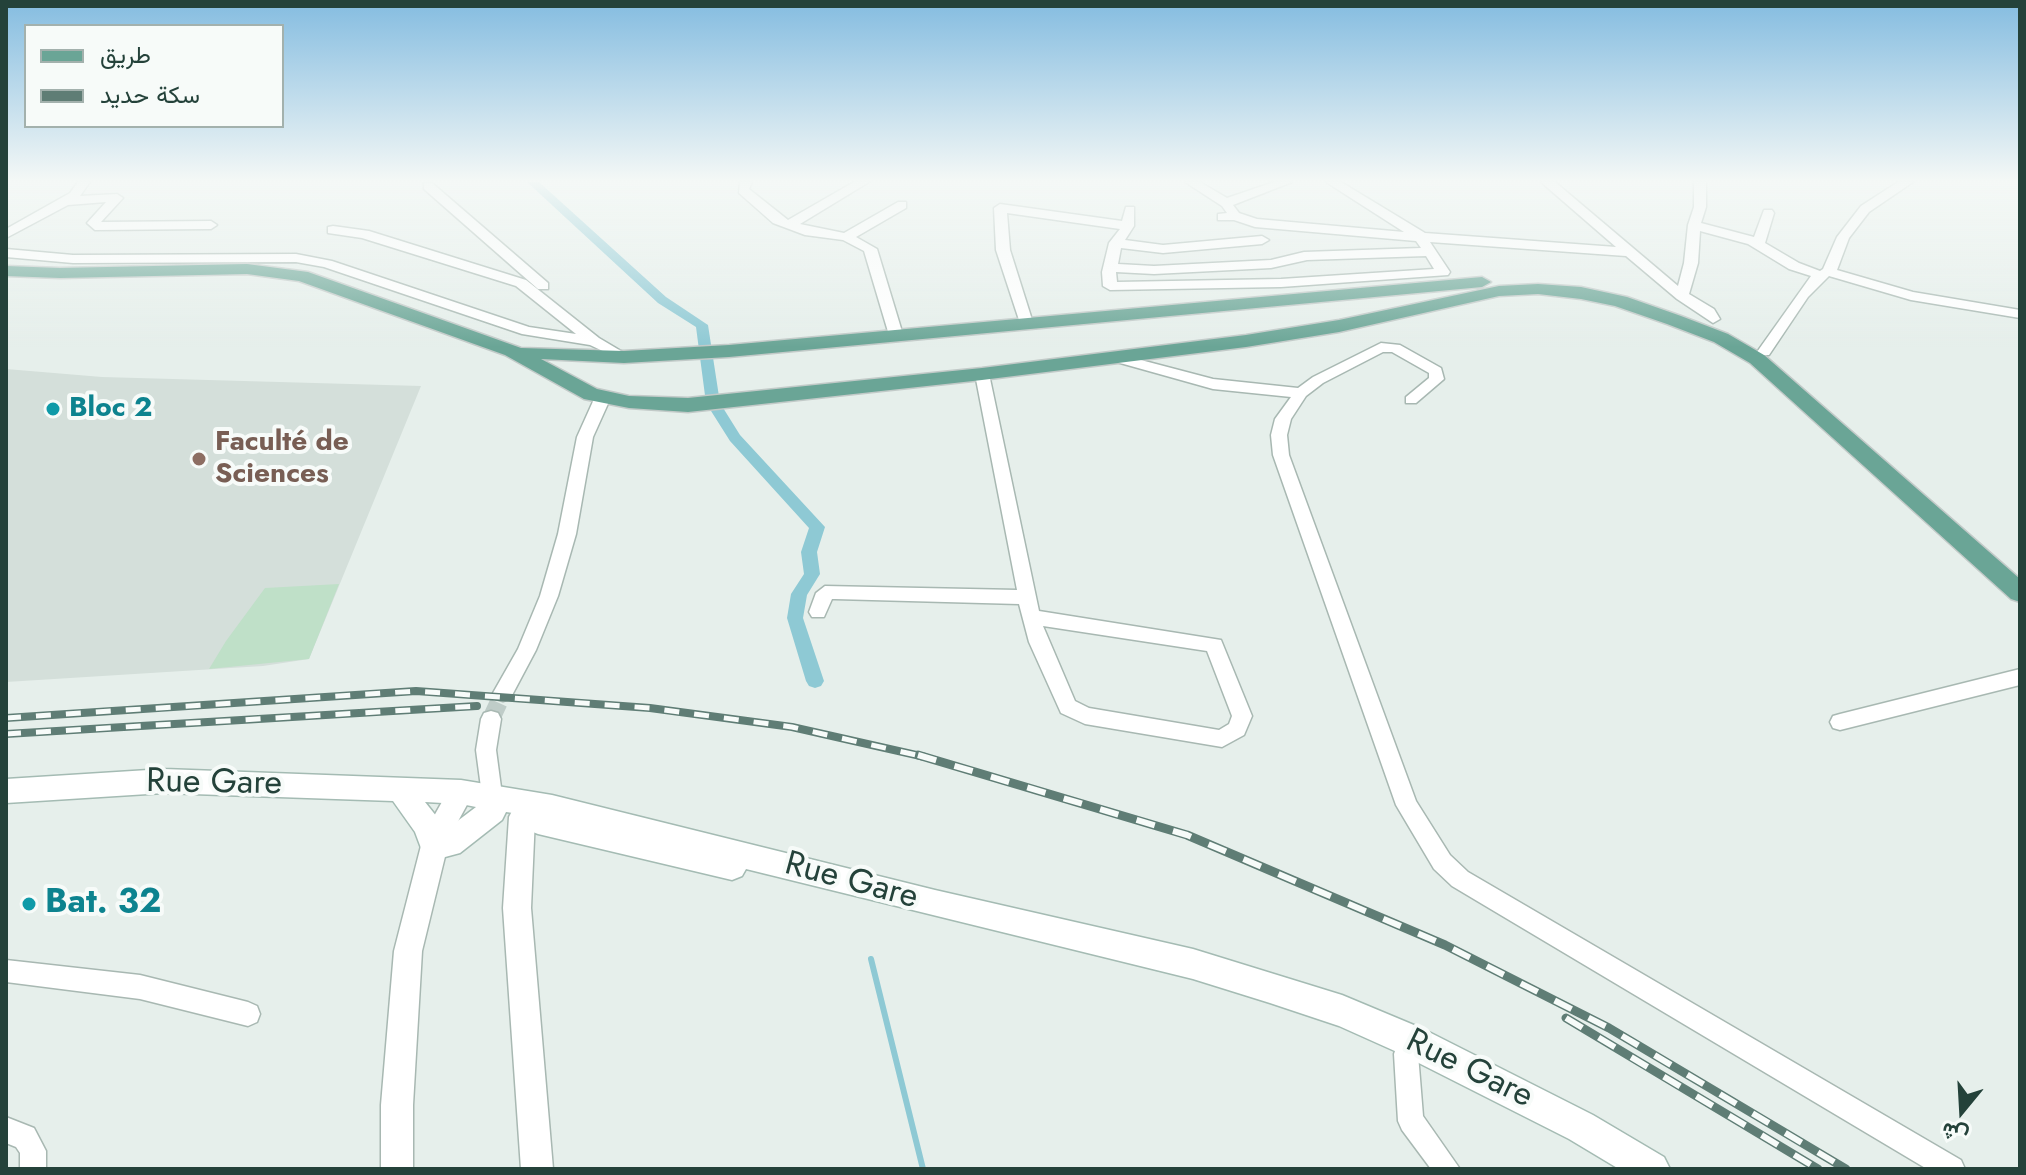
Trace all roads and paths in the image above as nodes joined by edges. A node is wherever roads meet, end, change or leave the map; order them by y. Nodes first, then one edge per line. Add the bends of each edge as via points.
1 (373, 237) edge
2 (486, 237) edge
3 (846, 237) edge
4 (1002, 237) edge
5 (1120, 237) edge
6 (1261, 237) edge
7 (1421, 237) edge
8 (1431, 237) edge
9 (1612, 237) edge
10 (1693, 237) edge
11 (1734, 237) edge
12 (1760, 237) edge
13 (1843, 237) edge
14 (1262, 240) junction
15 (1116, 243) junction
16 (1758, 244) junction
17 (1431, 252) junction
18 (1629, 252) junction
19 (6, 253) edge
20 (1271, 264) junction
21 (6, 265) edge
22 (1112, 268) junction
23 (6, 271) edge
24 (83, 271) junction
25 (1824, 274) junction
26 (1281, 283) junction
27 (1679, 308) junction
28 (2020, 314) edge
29 (1026, 323) junction
30 (1707, 325) junction
31 (580, 329) junction
32 (896, 335) junction
33 (594, 341) junction
34 (512, 351) junction
35 (1764, 352) junction
36 (624, 357) junction
37 (1118, 358) junction
38 (982, 374) junction
39 (1301, 393) junction
40 (603, 397) junction
41 (1411, 400) dead end
42 (2020, 579) edge
43 (2020, 593) edge
44 (1029, 607) junction
45 (818, 612) dead end
46 (2020, 677) edge
47 (503, 693) tunnel mouth
48 (491, 719) tunnel mouth
49 (1840, 722) dead end
50 (6, 791) edge
51 (6, 801) edge
52 (407, 801) junction
53 (472, 801) junction
54 (541, 816) junction
55 (442, 845) junction
56 (6, 971) edge
57 (248, 1014) dead end
58 (1406, 1054) junction
59 (6, 1130) edge
60 (33, 1169) edge
61 (397, 1169) edge
62 (537, 1169) edge
63 (1447, 1169) edge
64 (1623, 1169) edge
65 (1652, 1169) edge
66 (1952, 1169) edge

1 - 31 street via 521,283
2 - 31 street via 570,310
3 - 32 street via 870,249
4 - 29 street
5 - 15 street
6 - 14 street
7 - 17 street
8 - 18 street
9 - 18 street
10 - 27 street
11 - 16 street
12 - 16 street
13 - 25 street
14 - 15 street via 1163,249
14 - 20 street
15 - 22 street
16 - 25 street via 1794,266
17 - 20 street via 1304,256
17 - 26 street via 1443,272
18 - 27 street
19 - 33 street via 73,259 296,258 527,331
20 - 22 street
20 - 26 street
21 - 24 main road
22 - 26 street via 1110,286
23 - 24 main road
24 - 34 main road via 247,269 294,275
25 - 28 street via 1911,296
25 - 35 street
27 - 29 main road via 1592,287 1498,281
27 - 30 main road
27 - 37 main road via 1517,289 1339,326
29 - 32 main road
30 - 35 main road
30 - 43 main road via 1768,366
31 - 33 street
32 - 36 main road
33 - 36 street
34 - 36 main road
34 - 40 main road
35 - 42 main road
37 - 38 main road
37 - 39 street via 1213,384
38 - 40 main road via 739,402 688,405
38 - 44 street
39 - 41 street via 1381,347 1390,347 1438,374
39 - 66 street via 1283,419 1281,455 1407,805 1442,862 1460,879
40 - 47 street via 585,437 549,596
44 - 44 street via 1214,645 1242,716 1237,729 1222,739 1085,716 1068,707 1038,642
44 - 45 street via 835,592 825,593
46 - 49 street
48 - 53 street
50 - 53 main road, Rue Gare via 164,781
51 - 52 main road, Rue Gare via 162,791
52 - 53 main road, Rue Gare
52 - 55 main road
53 - 54 main road, Rue Gare
53 - 55 main road
53 - 55 street via 440,826
54 - 58 main road, Rue Gare via 1189,978 1270,1001
54 - 62 street via 517,908
54 - 65 main road, Rue Gare via 688,839 1270,987 1409,1040
55 - 61 street via 408,951
56 - 57 street via 140,987
58 - 63 street via 1411,1121
58 - 64 main road, Rue Gare via 1495,1096
59 - 60 street via 25,1137 33,1151

